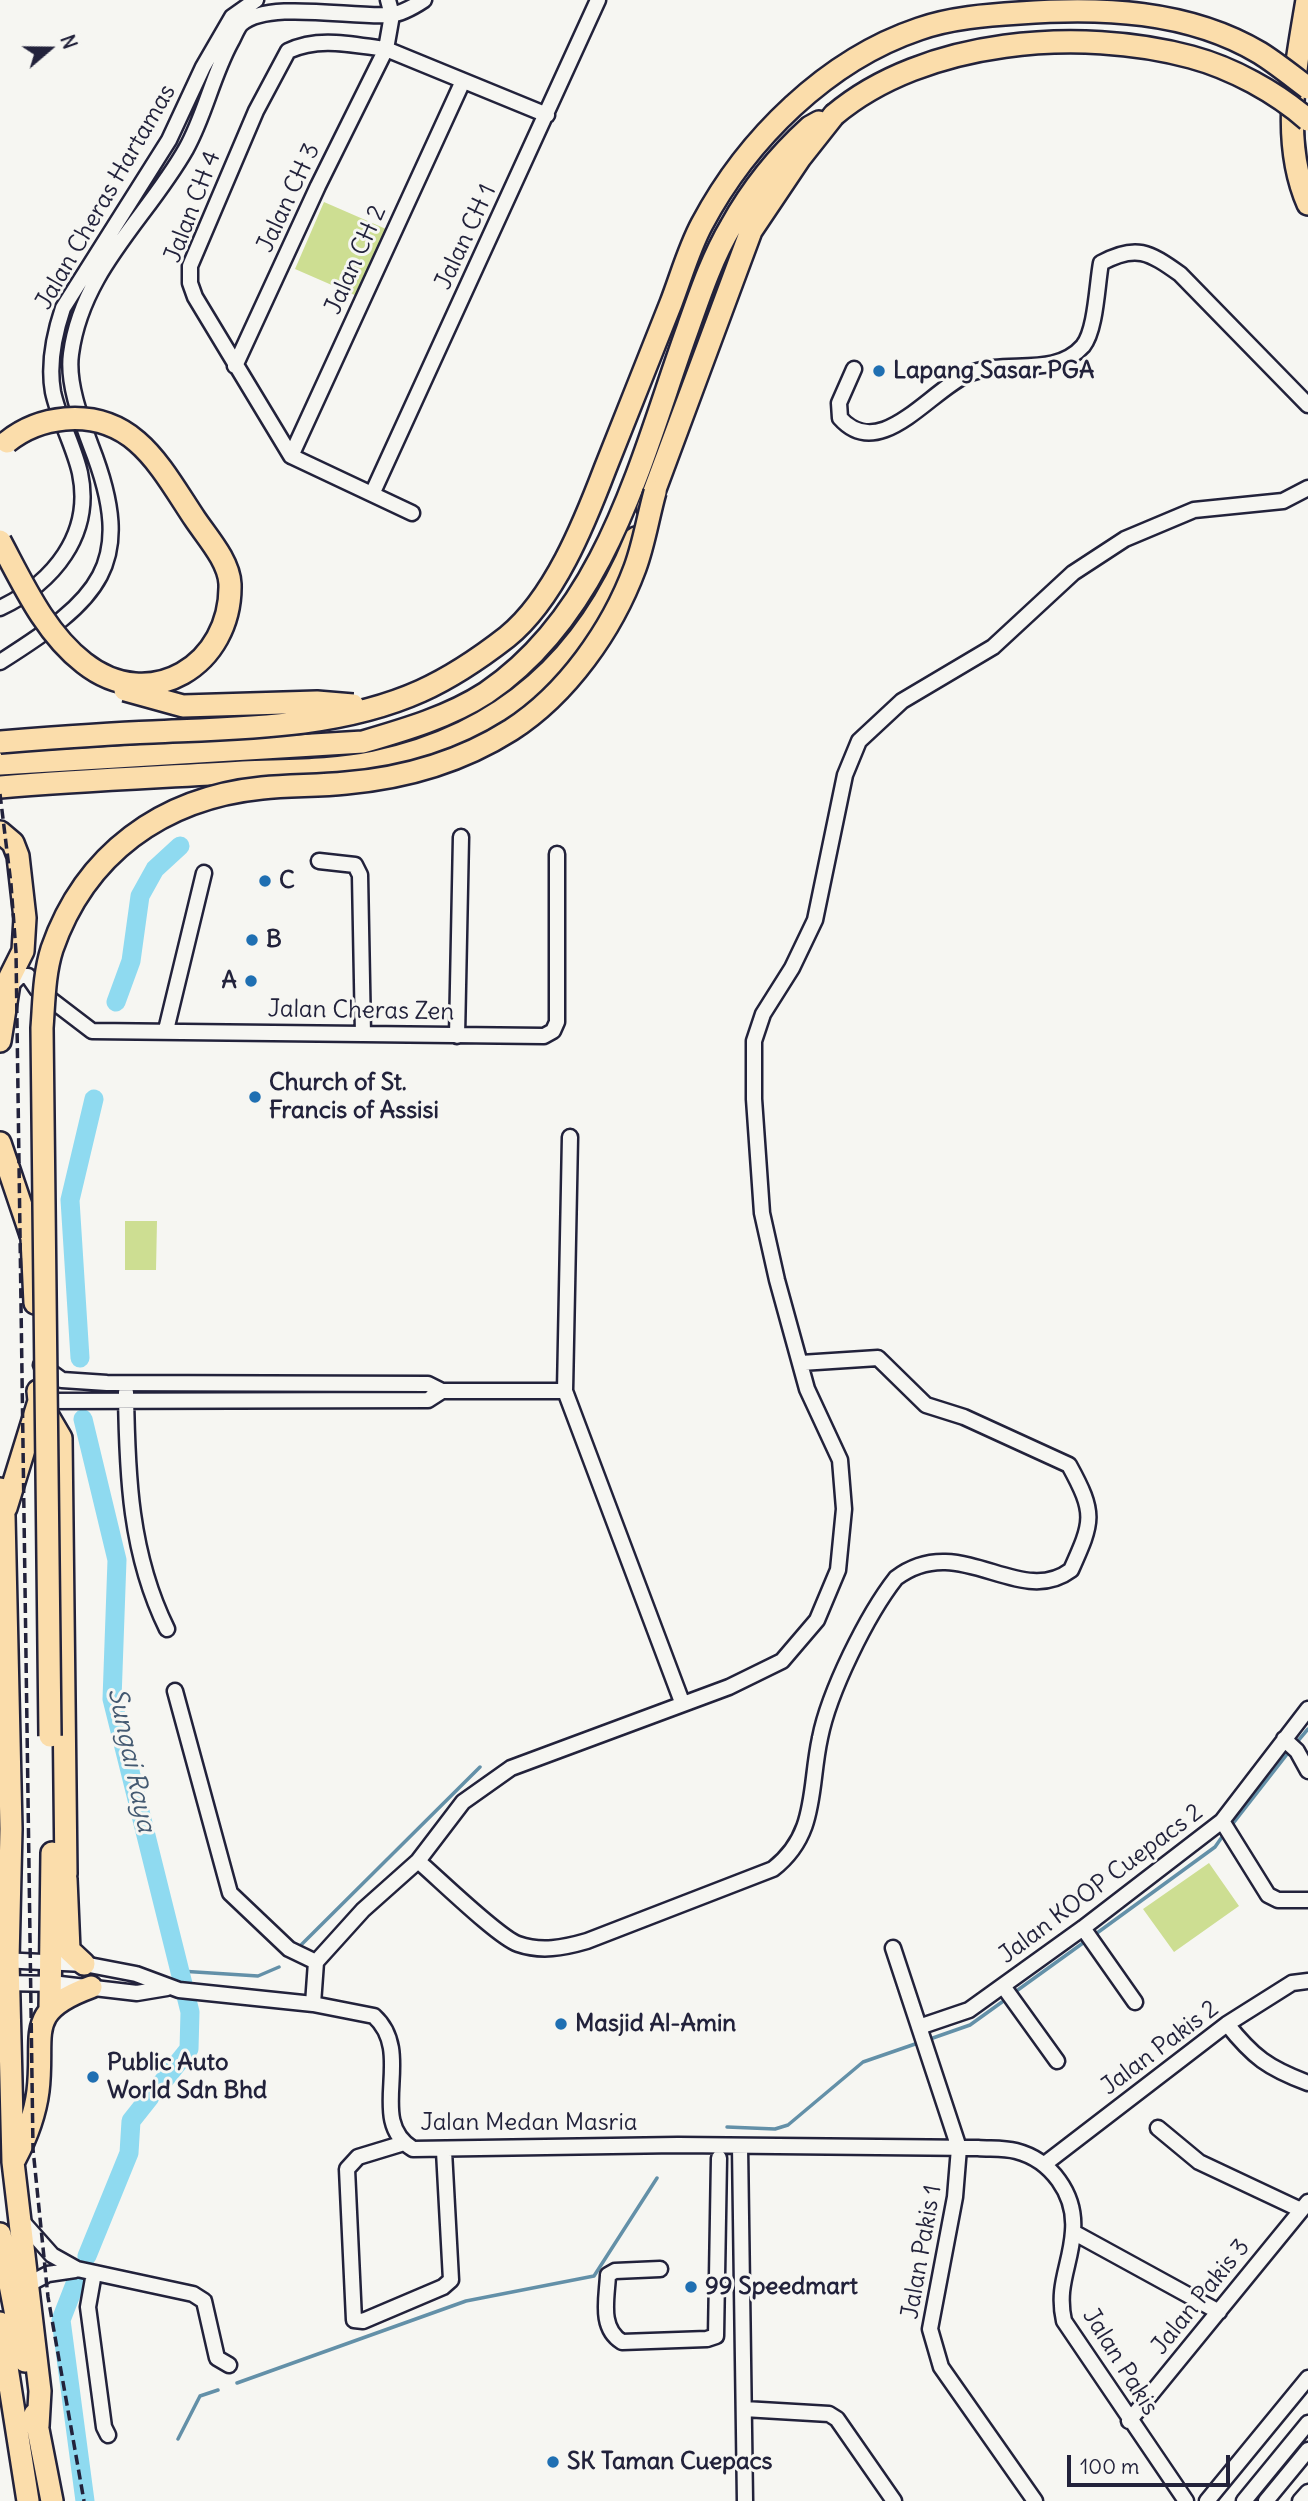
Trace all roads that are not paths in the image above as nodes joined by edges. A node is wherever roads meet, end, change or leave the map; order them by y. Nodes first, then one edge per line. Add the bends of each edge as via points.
1 (256, 0) edge
2 (388, 0) edge
3 (424, 0) edge
4 (598, 0) edge
5 (1307, 0) edge
6 (392, 15) junction
7 (386, 49) junction
8 (463, 81) junction
9 (1308, 88) edge
10 (547, 115) junction
11 (834, 115) junction
12 (1308, 120) edge
13 (169, 173) junction
14 (1306, 200) edge
15 (128, 202) junction
16 (235, 366) junction
17 (854, 369) dead end
18 (1308, 405) edge
19 (0, 453) edge
20 (291, 456) junction
21 (1308, 488) edge
22 (373, 492) junction
23 (655, 492) junction
24 (412, 513) dead end
25 (0, 541) edge
26 (0, 562) edge
27 (0, 608) edge
28 (0, 662) edge
29 (376, 707) junction
30 (0, 743) edge
31 (0, 764) edge
32 (0, 787) edge
33 (0, 832) edge
34 (461, 836) dead end
35 (557, 854) dead end
36 (319, 862) dead end
37 (204, 873) dead end
38 (25, 934) junction
39 (8, 988) junction
40 (37, 989) junction
41 (166, 1030) junction
42 (363, 1034) junction
43 (457, 1036) junction
44 (0, 1041) edge
45 (570, 1137) dead end
46 (0, 1143) edge
47 (36, 1361) junction
48 (801, 1363) junction
49 (126, 1383) junction
50 (442, 1391) junction
51 (565, 1391) junction
52 (126, 1400) junction
53 (39, 1401) junction
54 (0, 1489) edge
55 (4, 1516) junction
56 (167, 1629) dead end
57 (175, 1691) dead end
58 (682, 1702) junction
59 (1308, 1709) edge
60 (1284, 1740) junction
61 (1308, 1771) edge
62 (52, 1791) junction
63 (1222, 1821) junction
64 (418, 1861) junction
65 (66, 1874) junction
66 (9, 1891) junction
67 (1308, 1900) edge
68 (0, 1915) edge
69 (1083, 1928) junction
70 (893, 1948) dead end
71 (4, 1960) edge
72 (316, 1962) junction
73 (84, 1964) junction
74 (53, 1973) junction
75 (1308, 1981) edge
76 (4, 1983) edge
77 (1003, 1986) junction
78 (91, 1987) junction
79 (173, 1989) junction
80 (1135, 2002) dead end
81 (313, 2004) junction
82 (50, 2008) junction
83 (1227, 2024) junction
84 (919, 2027) junction
85 (1057, 2061) dead end
86 (1308, 2083) edge
87 (1158, 2128) dead end
88 (404, 2143) junction
89 (693, 2145) junction
90 (740, 2146) junction
91 (959, 2148) junction
92 (444, 2151) junction
93 (719, 2158) junction
94 (13, 2162) junction
95 (1046, 2164) junction
96 (741, 2184) junction
97 (1305, 2206) edge
98 (19, 2218) junction
99 (1073, 2232) junction
100 (0, 2234) edge
101 (77, 2269) junction
102 (660, 2269) dead end
103 (94, 2273) junction
104 (29, 2284) junction
105 (1219, 2312) junction
106 (0, 2323) edge
107 (229, 2365) dead end
108 (1308, 2378) edge
109 (744, 2409) junction
110 (1129, 2421) junction
111 (1308, 2423) edge
112 (38, 2426) junction
113 (108, 2435) dead end
114 (1308, 2450) edge
115 (1308, 2492) edge
116 (749, 2499) edge
117 (28, 2501) edge
118 (52, 2501) edge
119 (894, 2501) edge
120 (1035, 2501) edge
121 (1186, 2501) edge
122 (1207, 2501) edge
123 (1244, 2501) edge
124 (1266, 2501) edge
125 (1300, 2501) edge

1 - 15 street, Jalan Cheras Hartamas via 232,17 169,140
2 - 6 street
3 - 6 street, Jalan Cheras Hartamas
4 - 10 street, Jalan CH 1
5 - 14 highway via 1292,134 1295,167
6 - 7 street, Jalan CH 3
6 - 13 street, Jalan Cheras Hartamas via 263,11 241,23 214,73 186,149
7 - 8 street, Jalan CH 4
7 - 16 street, Jalan CH 3
7 - 16 street, Jalan CH 4 via 323,41 299,45 281,60 256,111 190,266 195,297
8 - 10 street, Jalan CH 4
8 - 20 street, Jalan CH 2
9 - 29 highway, bridge via 1258,52 1210,31 1102,8 989,15 919,29 856,59 809,92 764,136 733,173 701,226 595,497 547,590 512,633 464,668 420,692
10 - 22 street, Jalan CH 1
11 - 12 highway, bridge via 879,85 940,60 1013,46 1073,41 1133,45 1193,57 1252,82
11 - 23 highway via 751,231
11 - 31 highway via 810,127 765,172 730,227 706,278 606,553 554,631 485,693 408,729 363,742
13 - 15 street via 139,202
13 - 28 street, Jalan Cheras Hartamas via 85,299 70,358 80,416 112,516 105,565 96,585 75,610
15 - 27 street, Jalan Cheras Hartamas via 63,308 54,335 53,392 80,474 80,527 66,556 46,579
16 - 20 street, Jalan CH 4
17 - 18 street via 839,403 840,418 856,433 867,433 905,419 972,373 1050,365 1072,356 1085,344 1101,263 1122,252 1137,252 1159,259 1180,274
19 - 25 highway, bridge via 18,433 49,421 90,419 116,425 147,450 221,557 230,581 229,600 214,644 196,666 175,680 137,685 105,677 82,662 41,614
20 - 22 street
21 - 48 street via 1283,501 1194,510 1125,539 1073,573 993,647 902,701 859,741 845,775 815,920 763,1014 754,1041 762,1213
22 - 24 street
23 - 32 highway, bridge via 623,569 575,647 529,690 462,732 417,752 339,767
23 - 62 highway, bridge via 636,568 592,651 512,729 429,768 386,779 260,788 186,807 149,822 85,882 63,925 46,979 42,1068
26 - 29 highway, bridge via 52,643 100,682 183,706 317,702
29 - 30 highway, bridge via 311,720 222,729
33 - 38 highway via 13,844 20,864
34 - 43 street
35 - 43 street, Jalan Cheras Zen via 554,1031 531,1038
36 - 42 street via 355,865 360,875
37 - 41 street
38 - 39 highway
38 - 40 street via 24,962
39 - 40 street via 24,975
39 - 44 highway
40 - 41 street, Jalan Cheras Zen via 92,1031
41 - 42 street, Jalan Cheras Zen
42 - 43 street, Jalan Cheras Zen
45 - 51 street
46 - 47 highway via 32,1238
47 - 49 street via 62,1380
47 - 53 highway
48 - 58 street via 807,1389 840,1460 844,1509 838,1570 817,1620 782,1661 729,1687
48 - 64 street via 878,1358 926,1405 964,1417 1069,1465 1088,1507 1090,1527 1071,1570 1041,1583 939,1560 909,1568 896,1578 843,1674 820,1736 803,1832 791,1855 773,1869 586,1941 537,1949 515,1943
49 - 50 street via 428,1384
49 - 52 street
50 - 51 street
50 - 52 street via 428,1401
51 - 58 street
52 - 53 street
52 - 56 street via 132,1525 143,1570
53 - 55 highway
53 - 65 highway via 61,1438
54 - 55 highway
55 - 66 highway
57 - 72 street via 230,1893 289,1949
58 - 64 street via 511,1768 463,1802
59 - 60 street, Jalan KOOP Cuepacs 2
60 - 61 street via 1297,1751
60 - 63 street, Jalan KOOP Cuepacs 2
62 - 65 highway
62 - 74 highway
63 - 67 street via 1268,1895 1278,1900
63 - 69 street, Jalan KOOP Cuepacs 2
64 - 72 street via 363,1910
65 - 73 highway via 69,1950
66 - 68 highway
66 - 71 highway
69 - 77 street, Jalan KOOP Cuepacs 2
69 - 80 street
70 - 84 street
71 - 74 street
71 - 76 highway
72 - 81 street
73 - 74 street, Jalan Medan Masria
73 - 79 street, Jalan Medan Masria via 136,1974
74 - 76 street
74 - 78 street, Jalan Medan Masria
74 - 82 highway
75 - 83 street, Jalan Pakis 2 via 1292,1983
76 - 94 highway
77 - 84 street, Jalan KOOP Cuepacs 2 via 969,2010
77 - 85 street
78 - 79 street, Jalan Medan Masria via 137,1993
78 - 82 highway
79 - 81 street, Jalan Medan Masria
81 - 88 street, Jalan Medan Masria via 360,2011 384,2026 393,2052 390,2115
82 - 94 highway via 38,2035 38,2092 32,2119
83 - 86 street via 1251,2055
83 - 95 street, Jalan Pakis 2
84 - 91 street
87 - 97 street via 1199,2162
88 - 92 street, Jalan Medan Masria via 413,2149
88 - 92 street via 358,2157 347,2169 354,2320 451,2280
89 - 90 street, Jalan Medan Masria
89 - 92 street, Jalan Medan Masria
89 - 93 street
90 - 91 street, Jalan Medan Masria
90 - 96 street
91 - 95 street via 1015,2150
91 - 120 street, Jalan Pakis 1 via 955,2197 931,2314 933,2347 942,2367
93 - 96 street
93 - 102 street via 716,2336 622,2342 612,2336 606,2319 608,2275
94 - 98 highway
95 - 99 street, Jalan Pakis via 1072,2209
96 - 109 street
97 - 105 street, Jalan Pakis 3
98 - 101 street via 52,2255
98 - 104 highway
99 - 105 street
99 - 110 street, Jalan Pakis via 1059,2300 1064,2321
100 - 112 highway
101 - 103 street
101 - 104 street via 48,2274
103 - 107 street via 144,2281 204,2301 217,2358
103 - 113 street via 88,2307
104 - 112 highway via 40,2391
105 - 110 street, Jalan Pakis 3
106 - 117 highway
108 - 122 street
109 - 116 street
109 - 119 street via 830,2414
110 - 121 street, Jalan Pakis
111 - 123 street
112 - 118 highway
114 - 124 street
115 - 125 street

